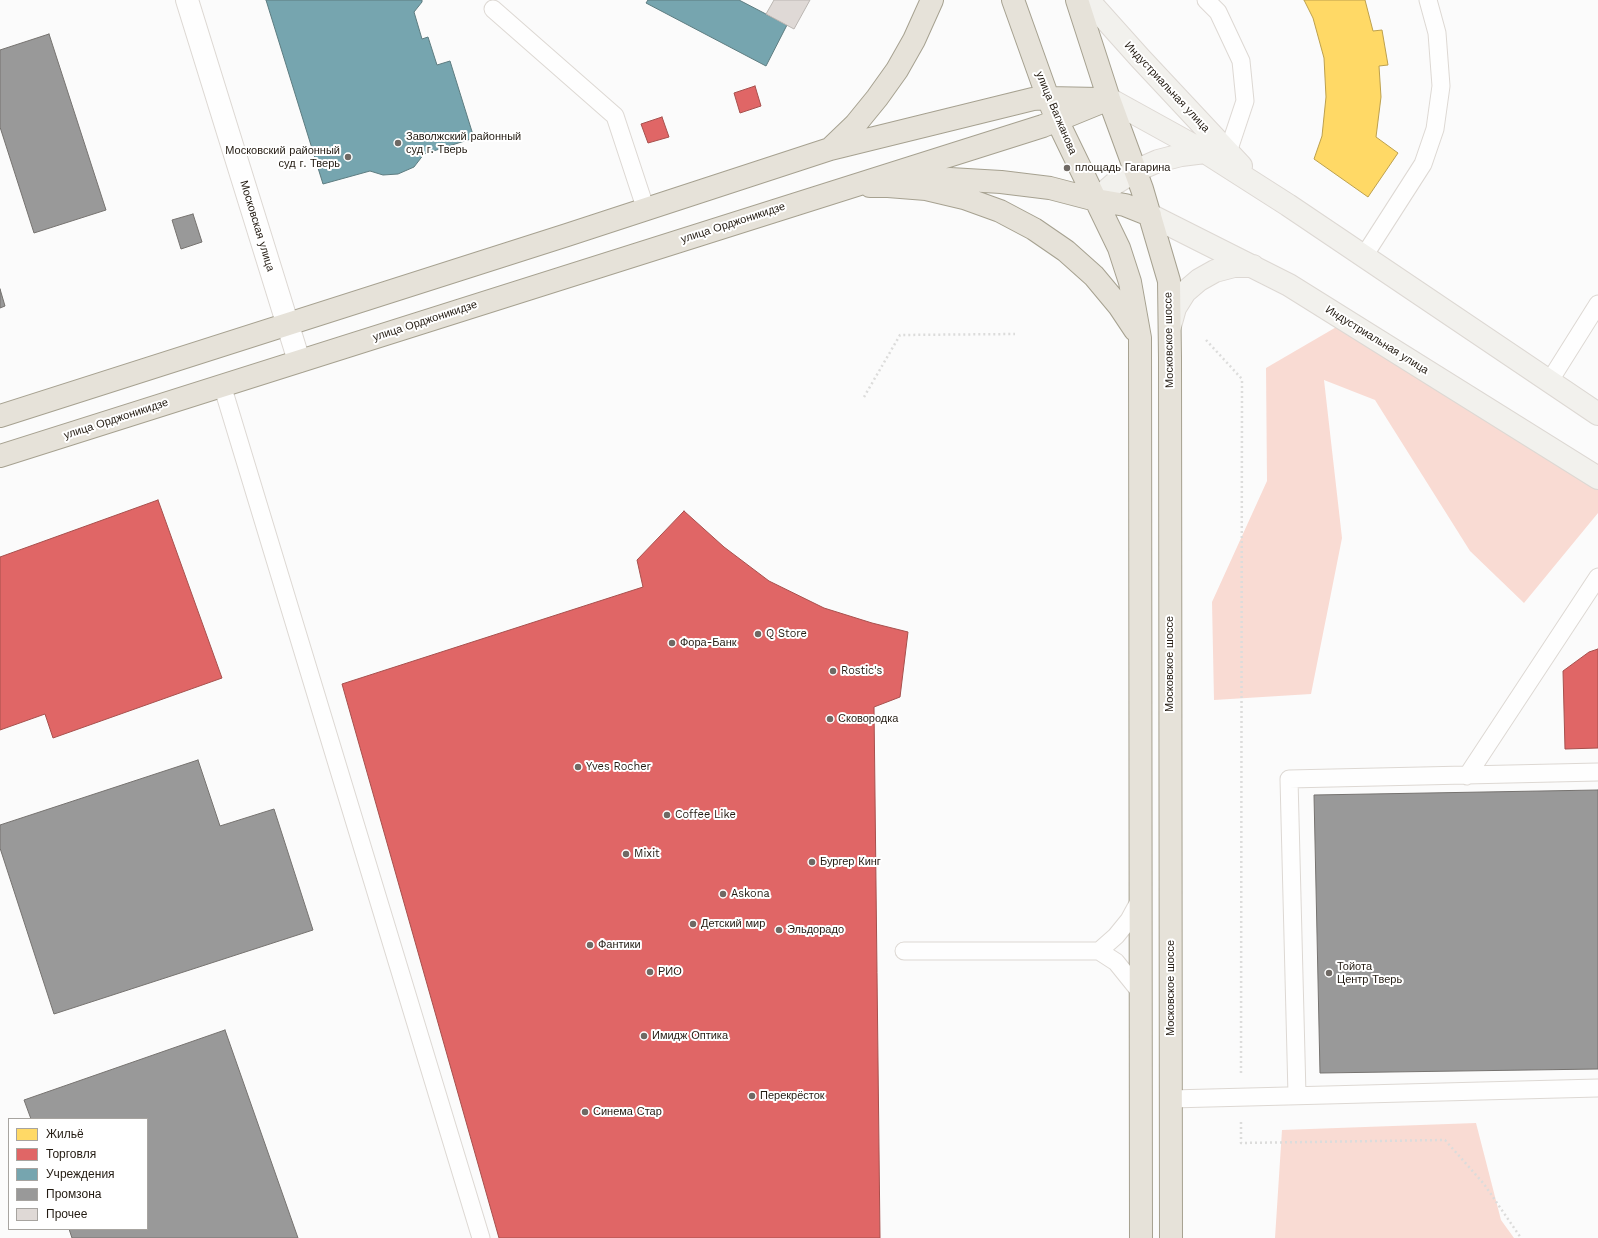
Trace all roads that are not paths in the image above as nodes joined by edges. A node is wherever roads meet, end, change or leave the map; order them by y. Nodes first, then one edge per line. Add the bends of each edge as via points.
1 (187, 0) edge
2 (932, 0) edge
3 (1013, 0) edge
4 (1077, 0) edge
5 (1088, 0) edge
6 (1206, 0) edge
7 (1428, 0) edge
8 (493, 9) dead end
9 (1048, 98) junction
10 (1109, 100) junction
11 (1057, 120) junction
12 (830, 149) junction
13 (1205, 152) junction
14 (1228, 152) junction
15 (1135, 171) junction
16 (849, 187) junction
17 (1264, 190) junction
18 (1096, 200) junction
19 (646, 210) junction
20 (1150, 215) junction
21 (1364, 256) junction
22 (1253, 266) junction
23 (1598, 304) edge
24 (288, 325) junction
25 (1170, 326) junction
26 (1140, 338) junction
27 (299, 361) junction
28 (1549, 382) junction
29 (222, 385) junction
30 (1598, 414) edge
31 (0, 416) edge
32 (0, 456) edge
33 (1598, 478) edge
34 (1598, 576) edge
35 (1598, 772) edge
36 (1467, 776) junction
37 (1141, 898) junction
38 (904, 951) dead end
39 (1099, 951) junction
40 (1141, 993) junction
41 (1598, 1088) edge
42 (1297, 1095) junction
43 (1171, 1099) junction
44 (481, 1238) edge
45 (1141, 1238) edge
46 (1171, 1238) edge

1 - 24 street, Московская улица
2 - 12 main road via 897,70 859,120
3 - 9 main road, улица Вагжанова
4 - 10 main road
5 - 14 street, Индустриальная улица
6 - 14 lane via 1218,12 1241,61 1245,101
7 - 21 lane via 1437,32 1441,86 1435,129 1423,164
8 - 19 lane via 615,116
9 - 10 main road
9 - 11 main road, улица Вагжанова
9 - 12 main road via 1033,99
10 - 11 main road
10 - 13 street, Индустриальная улица
10 - 15 main road, Московское шоссе
11 - 16 main road
11 - 18 main road, улица Вагжанова
12 - 19 main road
13 - 15 street via 1181,155
13 - 17 street, Индустриальная улица
14 - 17 street, Индустриальная улица
15 - 18 street via 1114,184
15 - 20 main road, Московское шоссе
16 - 18 main road via 950,179 1050,188
16 - 26 main road via 888,186 964,198 1000,211 1027,225 1066,251 1094,276 1119,306
16 - 27 main road, улица Орджоникидзе
17 - 21 street, Индустриальная улица
18 - 20 main road via 1126,205
18 - 26 main road, улица Вагжанова via 1119,248 1130,282
19 - 24 main road
20 - 22 street, Индустриальная улица
20 - 25 main road, Московское шоссе via 1168,281
21 - 28 street, Индустриальная улица
22 - 25 street via 1234,266 1215,271 1199,280 1185,292 1175,308
22 - 33 street, Индустриальная улица via 1289,285
23 - 28 lane
24 - 27 street, Московская улица
24 - 31 main road
25 - 43 main road, Московское шоссе
26 - 37 main road
27 - 29 main road, улица Орджоникидзе
28 - 30 street, Индустриальная улица
29 - 32 main road, улица Орджоникидзе
29 - 44 lane
34 - 36 lane
35 - 36 lane
36 - 42 lane via 1289,779
37 - 39 lane via 1129,920
37 - 40 main road
38 - 39 lane
39 - 40 lane via 1116,962
40 - 45 main road
41 - 42 lane
42 - 43 lane
43 - 46 main road, Московское шоссе

